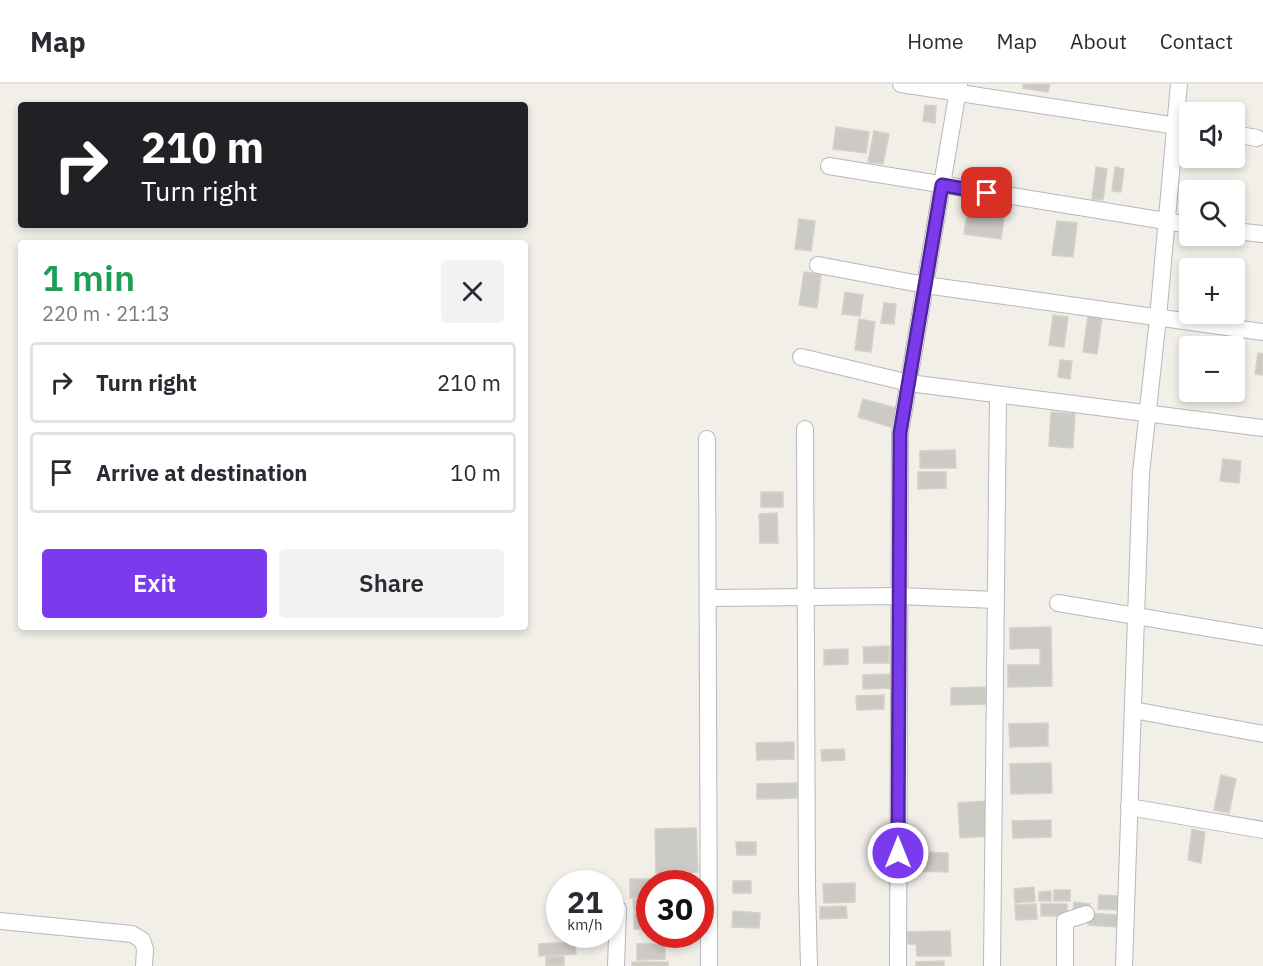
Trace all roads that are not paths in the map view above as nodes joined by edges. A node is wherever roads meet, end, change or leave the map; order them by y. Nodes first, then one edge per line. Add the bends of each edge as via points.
1 (901, 84) edge
2 (1179, 84) edge
3 (958, 89) edge
4 (1180, 102) edge
5 (1179, 126) edge
6 (1245, 136) edge
7 (1257, 138) dead end
8 (1179, 145) edge
9 (829, 166) dead end
10 (942, 185) junction
11 (1166, 223) junction
12 (1179, 224) edge
13 (1245, 232) edge
14 (1263, 234) edge
15 (818, 265) dead end
16 (925, 285) junction
17 (1158, 318) junction
18 (1263, 332) edge
19 (801, 357) dead end
20 (909, 383) junction
21 (998, 394) junction
22 (1148, 414) junction
23 (1263, 428) edge
24 (805, 429) dead end
25 (707, 439) dead end
26 (899, 596) junction
27 (806, 597) junction
28 (708, 598) junction
29 (996, 600) junction
30 (1058, 603) dead end
31 (1136, 615) junction
32 (1263, 637) edge
33 (1133, 710) junction
34 (1263, 734) edge
35 (1129, 807) junction
36 (1263, 830) edge
37 (1086, 914) dead end
38 (0, 921) edge
39 (617, 948) edge
40 (144, 966) edge
41 (616, 966) edge
42 (709, 966) edge
43 (809, 966) edge
44 (898, 966) edge
45 (992, 966) edge
46 (1065, 966) edge
47 (1124, 966) edge

1 - 3 street
2 - 4 street
3 - 5 street
3 - 10 street
6 - 7 street
8 - 11 street
9 - 10 street
10 - 11 street
10 - 16 street
11 - 12 street
11 - 17 street
13 - 14 street
15 - 16 street
16 - 17 street
16 - 20 street
17 - 18 street
17 - 22 street
19 - 20 street
20 - 21 street
20 - 26 street via 900,433
21 - 22 street
21 - 29 street
22 - 23 street
22 - 31 street via 1141,473
24 - 27 street
25 - 28 street
26 - 27 street
26 - 29 street
26 - 44 street
27 - 28 street
27 - 43 street
28 - 42 street
29 - 45 street
30 - 31 street
31 - 32 street
31 - 33 street
33 - 34 street
33 - 35 street
35 - 36 street
35 - 47 street
37 - 46 street via 1065,921
38 - 40 street via 132,934 142,940
39 - 41 street

